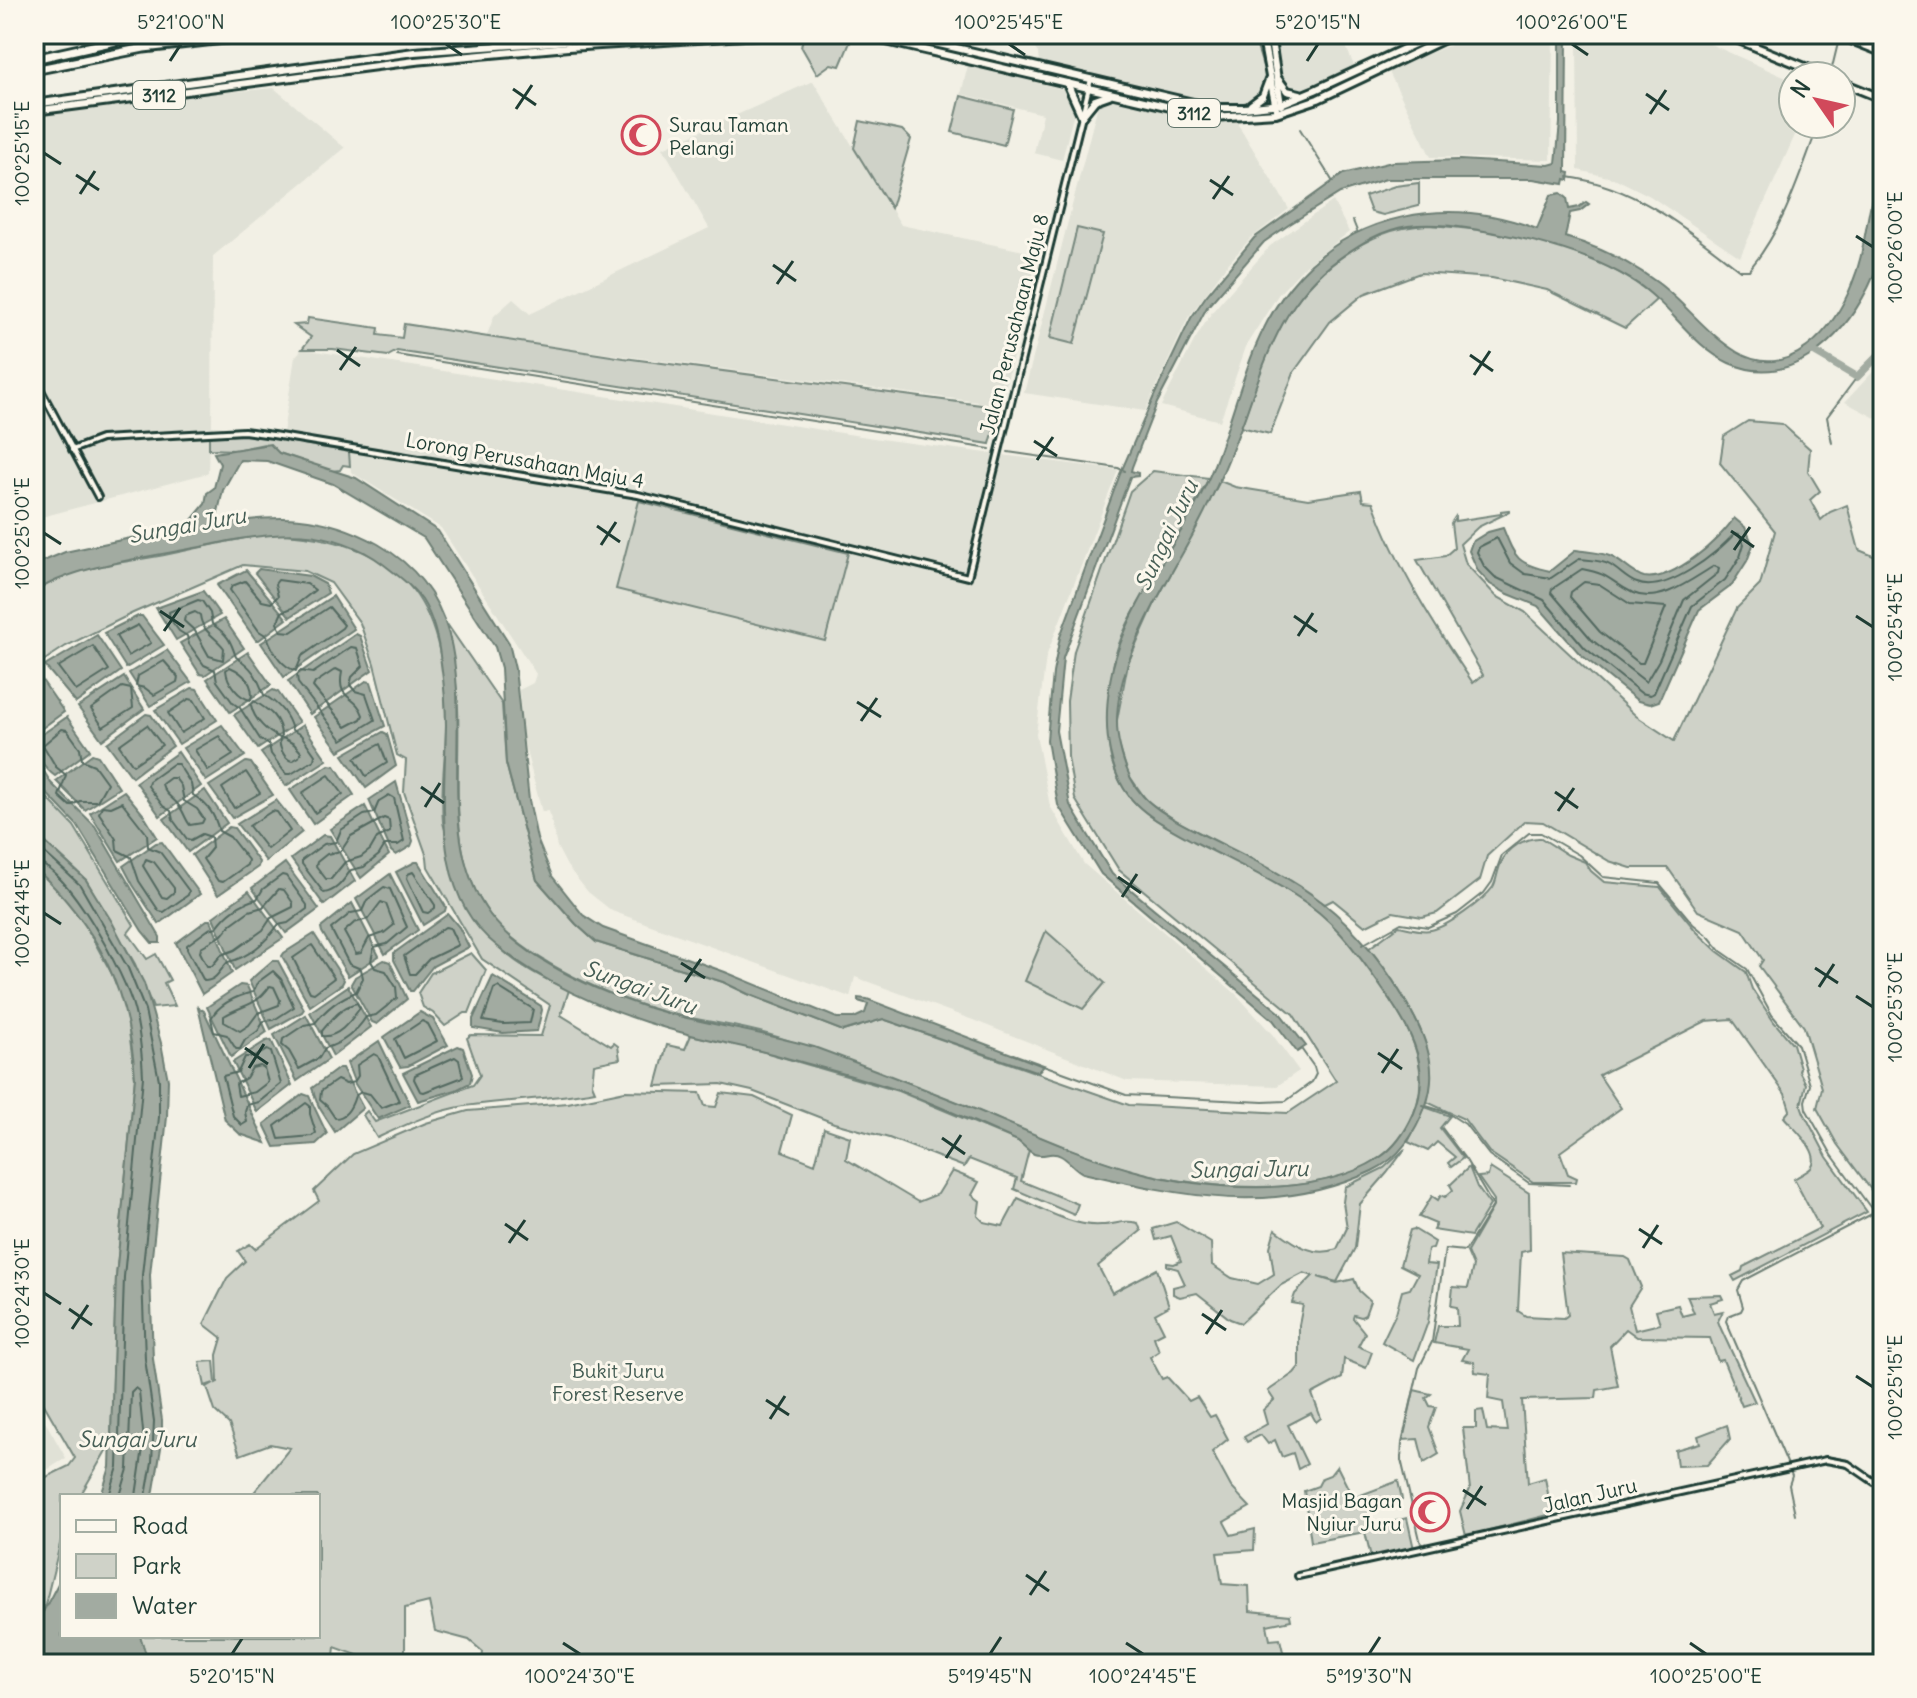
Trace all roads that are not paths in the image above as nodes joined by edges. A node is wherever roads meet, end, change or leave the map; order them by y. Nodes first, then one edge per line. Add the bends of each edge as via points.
1 (183, 34) edge
2 (268, 34) edge
3 (665, 34) edge
4 (776, 34) edge
5 (856, 34) edge
6 (896, 34) edge
7 (1262, 34) edge
8 (1270, 34) edge
9 (1436, 34) edge
10 (1455, 34) edge
11 (1724, 34) edge
12 (1857, 34) edge
13 (1840, 35) edge
14 (1883, 44) edge
15 (1883, 52) edge
16 (34, 59) edge
17 (1787, 60) edge
18 (34, 70) edge
19 (1273, 76) junction
20 (1091, 79) junction
21 (1067, 83) junction
22 (1088, 88) junction
23 (1857, 88) edge
24 (1113, 94) junction
25 (1305, 94) junction
26 (1883, 99) edge
27 (34, 104) edge
28 (1244, 108) junction
29 (1279, 108) junction
30 (34, 111) edge
31 (1082, 116) junction
32 (34, 377) edge
33 (72, 450) junction
34 (98, 497) dead end
35 (968, 577) joint
36 (1883, 1488) edge
37 (1298, 1576) dead end

1 - 16 highway via 120,40
2 - 18 highway via 144,48
3 - 27 main road via 414,52
4 - 30 main road, 3112 via 415,61
5 - 21 main road, 3112
6 - 20 main road
7 - 19 main road
8 - 19 main road
9 - 25 main road, 3112
10 - 29 main road, 3112 via 1318,99
11 - 17 main road
12 - 14 highway
13 - 15 highway
19 - 25 main road via 1287,91
19 - 28 main road via 1263,96
19 - 29 main road
20 - 22 street, Jalan Perusahaan Maju 8
20 - 28 main road via 1215,108
21 - 22 main road, 3112
21 - 31 main road
22 - 24 main road, 3112
22 - 31 street, Jalan Perusahaan Maju 8
23 - 26 main road
24 - 29 main road, 3112 via 1213,117
24 - 31 main road via 1095,100
25 - 29 main road, 3112
28 - 29 main road, 3112
31 - 35 street, Jalan Perusahaan Maju 8
32 - 33 street
33 - 34 street
33 - 35 street, Lorong Perusahaan Maju 4 via 101,439 244,431 273,435 638,495
36 - 37 street, Jalan Juru via 1840,1461 1826,1460

